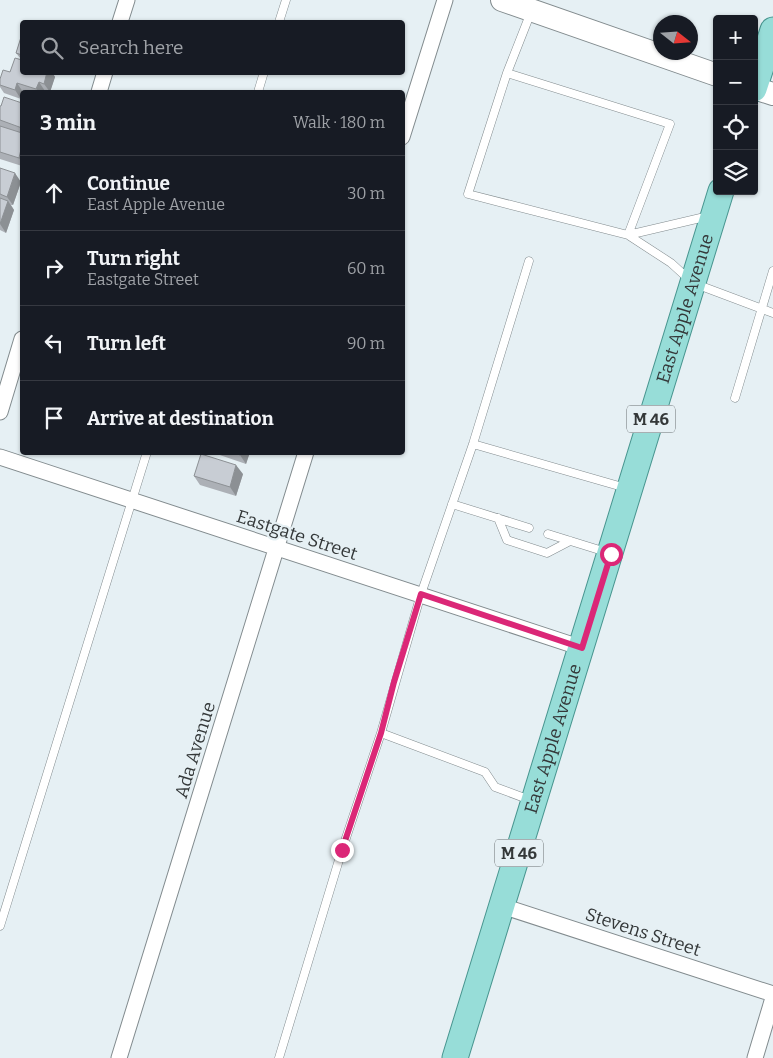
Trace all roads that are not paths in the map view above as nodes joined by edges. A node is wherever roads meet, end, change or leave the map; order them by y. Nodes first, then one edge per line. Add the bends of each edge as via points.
1 (127, 0) edge
2 (286, 0) edge
3 (444, 0) edge
4 (502, 0) edge
5 (531, 10) junction
6 (121, 20) edge
7 (280, 20) edge
8 (773, 30) edge
9 (506, 73) junction
10 (713, 74) edge
11 (104, 75) edge
12 (263, 75) edge
13 (758, 76) edge
14 (758, 89) edge
15 (100, 90) edge
16 (259, 90) edge
17 (773, 94) edge
18 (405, 127) edge
19 (721, 195) edge
20 (714, 215) junction
21 (628, 235) junction
22 (529, 261) dead end
23 (773, 271) edge
24 (693, 283) junction
25 (761, 308) junction
26 (773, 313) edge
27 (20, 346) edge
28 (735, 398) dead end
29 (0, 412) edge
30 (473, 444) junction
31 (147, 455) edge
32 (305, 455) edge
33 (0, 457) edge
34 (630, 489) junction
35 (133, 501) junction
36 (452, 504) junction
37 (498, 518) junction
38 (529, 528) dead end
39 (548, 534) dead end
40 (570, 541) junction
41 (277, 548) junction
42 (611, 554) junction
43 (421, 594) junction
44 (582, 648) junction
45 (381, 733) junction
46 (535, 802) junction
47 (502, 906) junction
48 (0, 926) edge
49 (773, 994) edge
50 (773, 998) edge
51 (119, 1058) edge
52 (279, 1058) edge
53 (455, 1058) edge
54 (754, 1058) edge

1 - 6 street
2 - 7 lane
3 - 18 street
4 - 5 main road
5 - 9 lane
5 - 10 main road
8 - 13 main road
9 - 21 lane via 670,124
9 - 21 lane via 468,194
11 - 15 street
12 - 16 lane
14 - 17 main road
19 - 20 main road, East Apple Avenue / M 46
20 - 21 lane
20 - 24 main road, East Apple Avenue / M 46
21 - 24 lane via 671,263
22 - 30 lane
23 - 25 lane
24 - 25 lane
24 - 34 main road, East Apple Avenue / M 46
25 - 26 lane
25 - 28 lane
27 - 29 street
30 - 34 lane
30 - 36 lane
31 - 35 lane
32 - 41 street, Ada Avenue
33 - 35 street, Eastgate Street
34 - 42 main road, East Apple Avenue / M 46
35 - 41 street, Eastgate Street
35 - 48 lane
36 - 37 lane
36 - 43 lane
37 - 38 lane
37 - 40 lane via 507,540 547,553
39 - 40 lane
40 - 42 lane
41 - 43 street, Eastgate Street
41 - 51 street, Ada Avenue
42 - 44 main road, East Apple Avenue / M 46
43 - 44 street, Eastgate Street
43 - 45 lane
44 - 46 main road, East Apple Avenue / M 46
45 - 46 lane via 485,772 495,787
45 - 52 lane
46 - 47 main road, East Apple Avenue / M 46
47 - 49 street, Stevens Street
47 - 53 main road, East Apple Avenue / M 46
50 - 54 street

